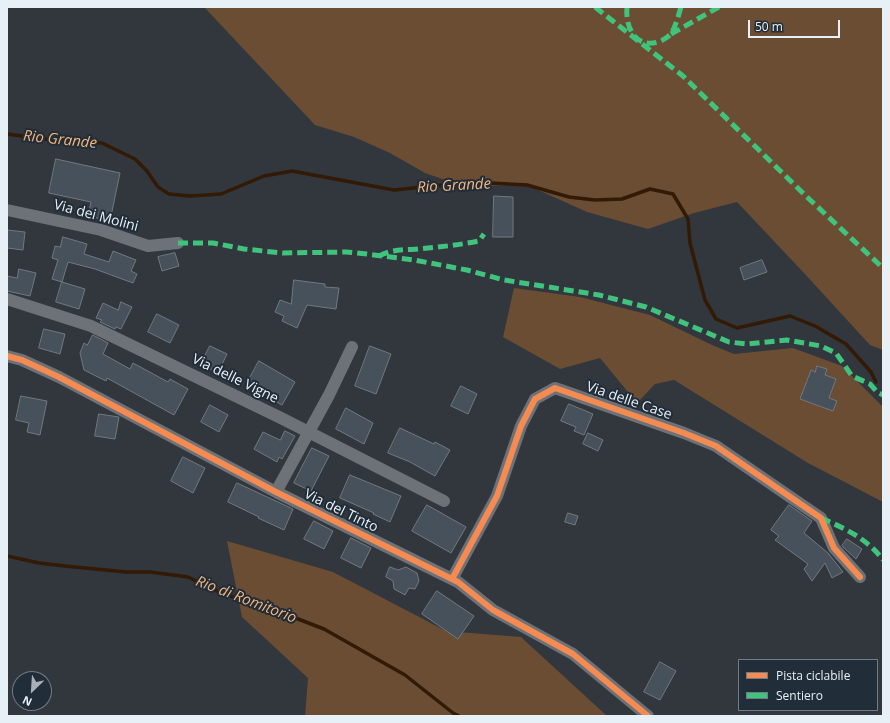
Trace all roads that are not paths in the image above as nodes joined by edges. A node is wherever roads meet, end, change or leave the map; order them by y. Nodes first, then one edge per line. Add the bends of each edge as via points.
1 (7, 210) edge
2 (178, 243) dead end
3 (7, 298) edge
4 (352, 347) dead end
5 (7, 356) edge
6 (309, 432) junction
7 (276, 492) junction
8 (444, 501) dead end
9 (860, 577) dead end
10 (452, 579) junction
11 (648, 716) edge

1 - 2 street, Via dei Molini via 101,230 148,246
3 - 6 street, Via delle Vigne via 91,326
4 - 6 street
5 - 7 street, Via del Tinto via 59,377
6 - 7 street
6 - 8 street, Via delle Vigne
7 - 10 street, Via del Tinto
9 - 10 street, Via delle Case via 834,548 821,518 716,446 555,388 535,398 521,426 497,496
10 - 11 street, Via del Tinto via 493,610 573,654

